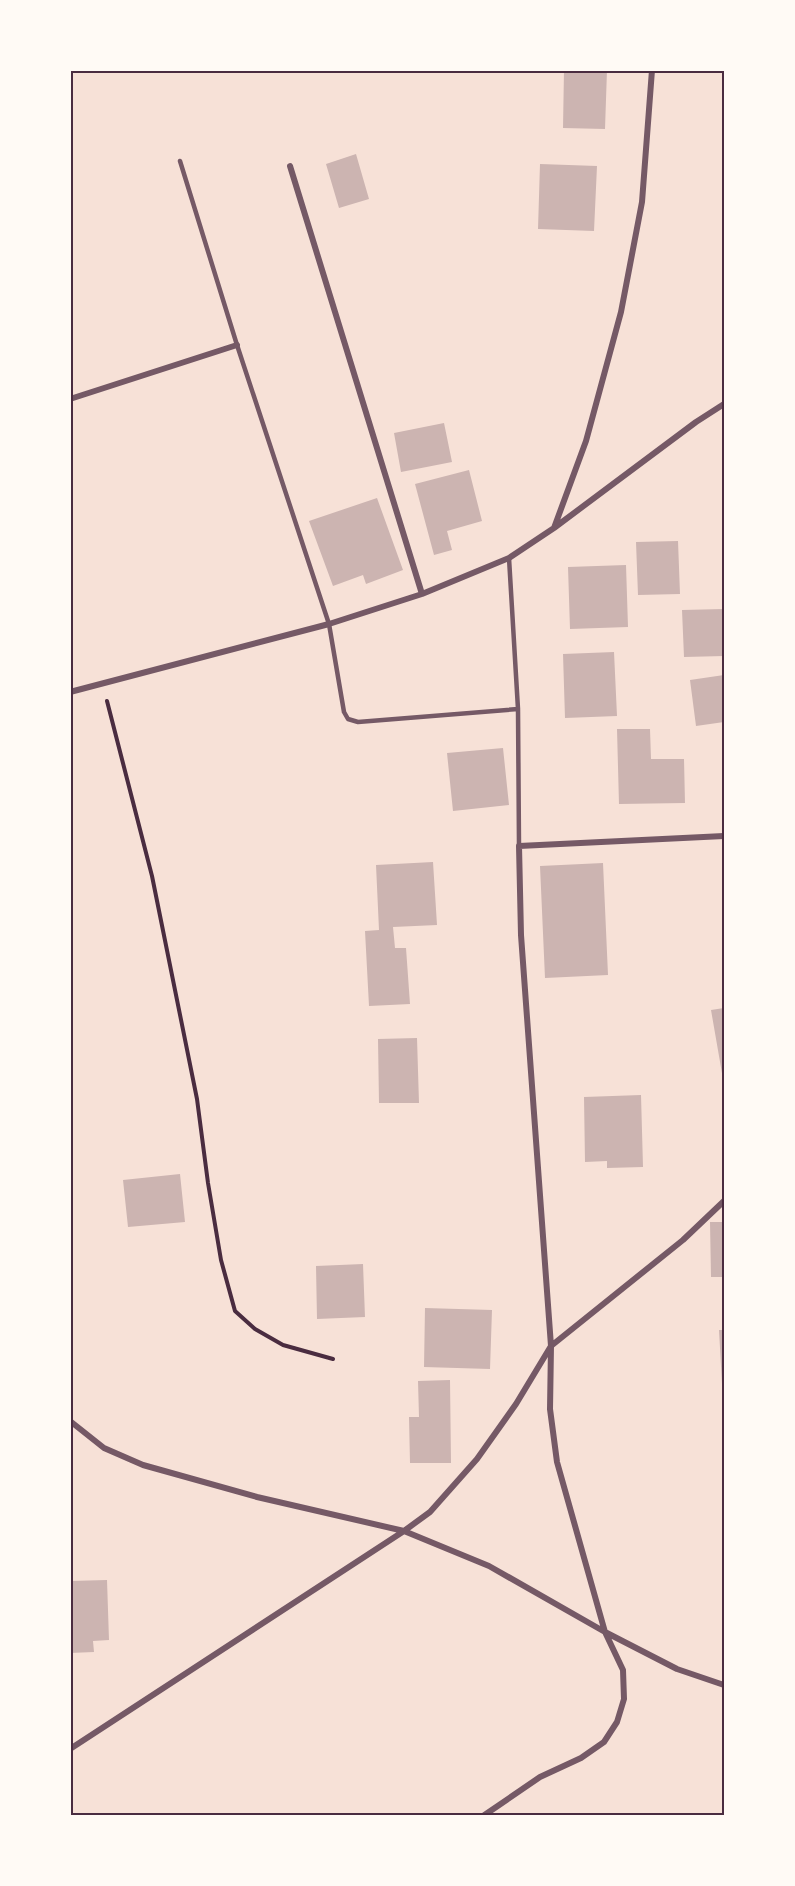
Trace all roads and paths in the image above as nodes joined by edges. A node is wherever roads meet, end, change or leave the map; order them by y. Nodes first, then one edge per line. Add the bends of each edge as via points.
1 (652, 70) edge
2 (180, 161) dead end
3 (290, 166) dead end
4 (237, 345) junction
5 (70, 399) edge
6 (724, 404) edge
7 (554, 528) junction
8 (509, 558) junction
9 (422, 594) junction
10 (329, 624) junction
11 (102, 683) junction
12 (70, 692) edge
13 (518, 709) junction
14 (724, 836) edge
15 (519, 846) junction
16 (724, 1201) edge
17 (551, 1347) junction
18 (333, 1359) dead end
19 (70, 1421) edge
20 (404, 1531) junction
21 (605, 1632) junction
22 (724, 1685) edge
23 (70, 1749) edge
24 (483, 1815) edge

1 - 7 street via 642,202 621,312 586,441
2 - 4 lane
3 - 9 street
4 - 5 street
4 - 10 lane
6 - 7 street
7 - 8 street
8 - 9 street
8 - 13 lane
9 - 10 street
10 - 11 street
10 - 13 lane via 348,719 358,722
11 - 12 street
11 - 18 path via 152,876 197,1099 221,1260 235,1311 255,1329 283,1345
13 - 15 lane
14 - 15 street
15 - 17 street via 521,935
16 - 17 street via 683,1240
17 - 20 street via 477,1459 430,1512
17 - 21 street via 550,1409 557,1462
19 - 20 street via 104,1448 143,1466
20 - 21 street via 489,1566
20 - 23 street
21 - 22 street via 677,1669
21 - 24 street via 623,1670 624,1698 617,1722 604,1742 581,1758 540,1777

